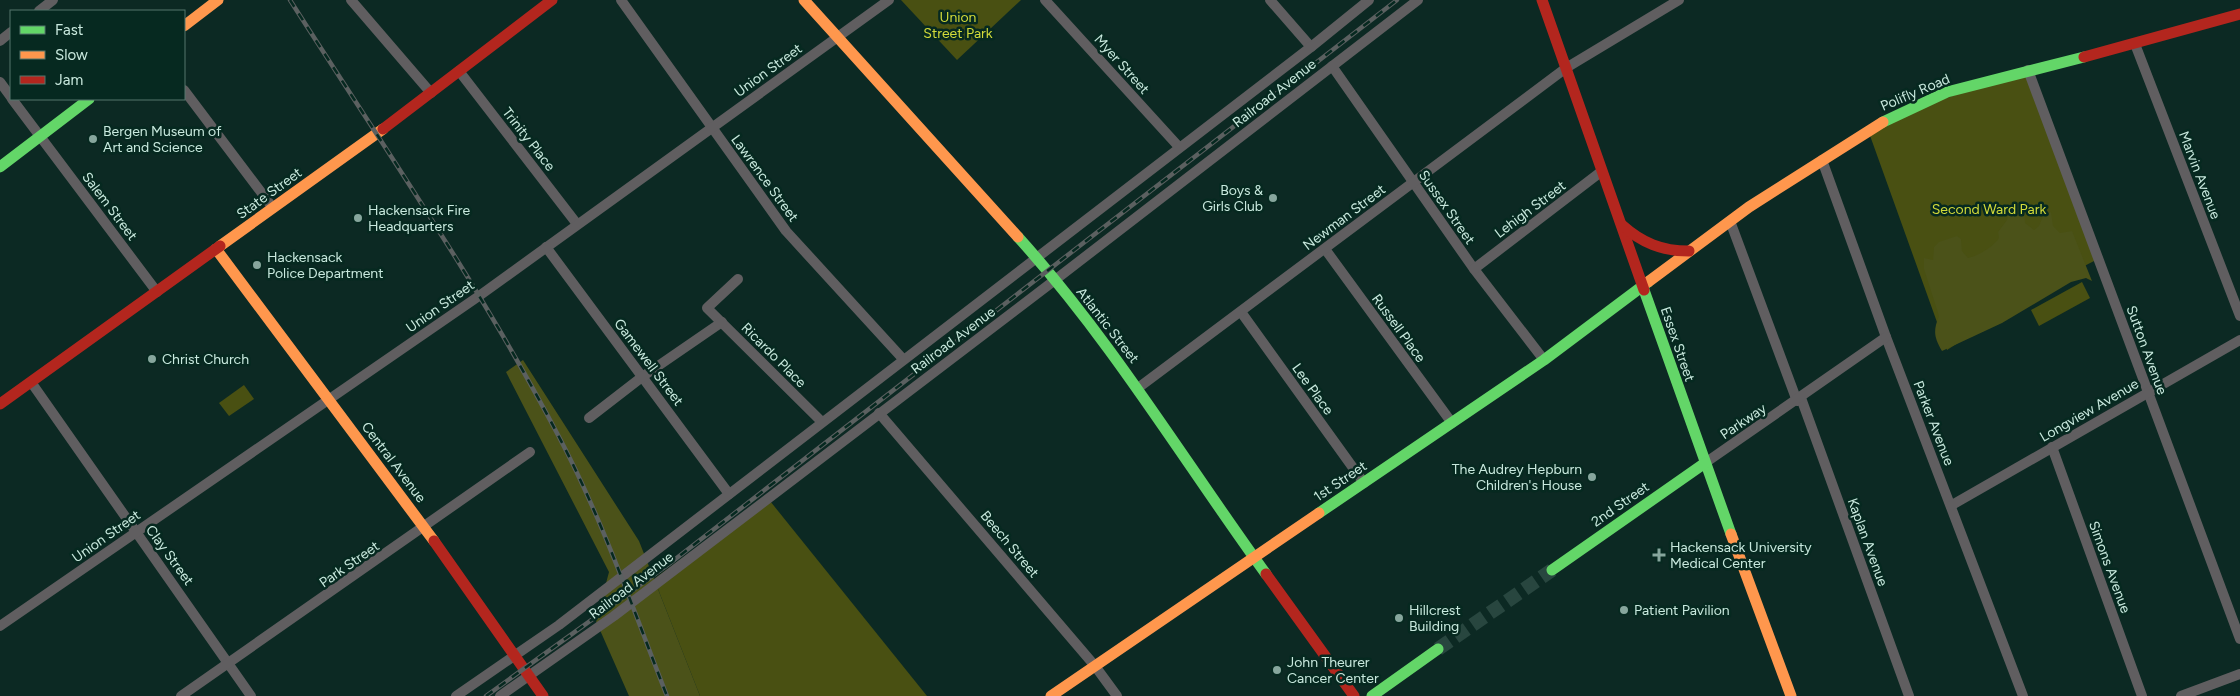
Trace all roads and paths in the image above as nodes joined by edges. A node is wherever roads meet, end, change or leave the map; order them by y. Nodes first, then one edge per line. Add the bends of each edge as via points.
1 (53, 0) edge
2 (218, 0) edge
3 (351, 0) edge
4 (552, 0) edge
5 (621, 0) edge
6 (804, 0) edge
7 (889, 0) edge
8 (1045, 0) edge
9 (1270, 0) edge
10 (1369, 0) edge
11 (1418, 0) edge
12 (1542, 0) edge
13 (1679, 0) edge
14 (40, 10) edge
15 (2240, 14) edge
16 (185, 25) edge
17 (10, 33) edge
18 (837, 37) junction
19 (0, 41) edge
20 (2135, 44) junction
21 (1311, 46) junction
22 (1332, 66) junction
23 (1566, 68) junction
24 (2028, 70) junction
25 (459, 71) junction
26 (0, 82) edge
27 (185, 91) edge
28 (431, 93) junction
29 (10, 95) edge
30 (13, 100) edge
31 (88, 100) edge
32 (712, 128) junction
33 (40, 136) junction
34 (1179, 147) junction
35 (1822, 160) junction
36 (0, 167) edge
37 (1602, 171) junction
38 (1413, 183) junction
39 (273, 208) junction
40 (1730, 221) junction
41 (577, 224) junction
42 (1620, 224) junction
43 (546, 247) junction
44 (1325, 249) junction
45 (216, 250) junction
46 (1689, 251) junction
47 (1036, 257) junction
48 (1474, 269) junction
49 (738, 279) dead end
50 (1055, 280) junction
51 (1642, 285) junction
52 (158, 292) junction
53 (1241, 312) junction
54 (2240, 316) edge
55 (722, 322) junction
56 (1886, 337) junction
57 (2240, 340) edge
58 (904, 359) junction
59 (1544, 360) junction
60 (642, 376) junction
61 (31, 382) junction
62 (1138, 388) junction
63 (2148, 392) junction
64 (328, 399) junction
65 (1799, 399) junction
66 (0, 404) edge
67 (879, 413) junction
68 (589, 418) dead end
69 (822, 422) junction
70 (1452, 423) junction
71 (2052, 448) junction
72 (530, 452) dead end
73 (1704, 463) junction
74 (1364, 483) junction
75 (729, 494) junction
76 (1952, 504) junction
77 (425, 528) junction
78 (136, 532) junction
79 (1254, 558) junction
80 (1552, 570) tunnel mouth
81 (0, 626) edge
82 (2240, 640) edge
83 (1438, 649) tunnel mouth
84 (514, 655) junction
85 (228, 664) junction
86 (1095, 666) junction
87 (2240, 674) edge
88 (528, 676) junction
89 (181, 696) edge
90 (251, 696) edge
91 (456, 696) edge
92 (500, 696) edge
93 (543, 696) edge
94 (1051, 696) edge
95 (1117, 696) edge
96 (1354, 696) edge
97 (1372, 696) edge
98 (1791, 696) edge
99 (1910, 696) edge
100 (2024, 696) edge
101 (2142, 696) edge
102 (2181, 696) edge

1 - 14 street
2 - 16 street
3 - 28 street
4 - 25 street, State Street
5 - 32 street, Lawrence Street
6 - 18 street, Atlantic Street
7 - 18 street, Union Street
8 - 34 street, Myer Street
9 - 21 street
10 - 21 street, Railroad Avenue
11 - 22 street, Railroad Avenue
12 - 23 street, Essex Street
13 - 23 street, Newman Street
15 - 20 street, Polifly Road
17 - 19 street
18 - 32 street, Union Street
18 - 47 street, Atlantic Street
20 - 24 street, Polifly Road
20 - 54 street, Marvin Avenue
21 - 34 street, Railroad Avenue
22 - 38 street, Sussex Street
22 - 50 street, Railroad Avenue
23 - 37 street, Essex Street
23 - 38 street, Newman Street
24 - 35 street, Polifly Road via 1946,92 1918,104 1868,130
24 - 63 street, Sutton Avenue
25 - 28 street, State Street
25 - 41 street, Trinity Place
26 - 29 street, Salem Street
27 - 39 street
28 - 39 street, State Street
30 - 33 street, Salem Street
31 - 33 street
32 - 41 street, Union Street
32 - 58 street, Lawrence Street via 786,231
33 - 36 street
33 - 52 street, Salem Street
34 - 47 street, Railroad Avenue
35 - 40 street, Polifly Road
35 - 56 street, Parker Avenue
37 - 42 street, Essex Street
37 - 48 street, Lehigh Street
38 - 44 street, Newman Street
38 - 48 street, Sussex Street
39 - 45 street, State Street
40 - 46 street, Polifly Road
40 - 65 street, Kaplan Avenue
41 - 43 street, Union Street
42 - 46 street via 1651,246
42 - 51 street, Essex Street
43 - 60 street, Gamewell Street
43 - 64 street, Union Street
44 - 53 street, Newman Street
44 - 70 street, Russell Place
45 - 52 street, State Street
45 - 64 street, Central Avenue
46 - 51 street, Polifly Road
47 - 50 street, Atlantic Street
47 - 58 street, Railroad Avenue
48 - 59 street, Sussex Street
49 - 55 street, Ricardo Place via 707,308
50 - 62 street, Atlantic Street
50 - 67 street, Railroad Avenue
51 - 59 street, 1st Street
51 - 73 street, Essex Street
52 - 61 street, State Street
53 - 62 street, Newman Street
53 - 74 street, Lee Place
55 - 60 street
55 - 69 street, Ricardo Place
56 - 65 street, Parkway
56 - 76 street, Parker Avenue
57 - 63 street, Longview Avenue
58 - 69 street, Railroad Avenue
59 - 70 street, 1st Street
60 - 68 street
60 - 75 street, Gamewell Street
61 - 66 street, State Street
61 - 78 street, Clay Street
62 - 79 street, Atlantic Street
63 - 71 street, Longview Avenue
63 - 82 street, Sutton Avenue
64 - 77 street, Central Avenue
64 - 78 street, Union Street
65 - 73 street, Parkway
65 - 99 street, Kaplan Avenue
67 - 86 street, Beech Street
67 - 88 street, Railroad Avenue via 620,612
69 - 75 street, Railroad Avenue
70 - 74 street, 1st Street
71 - 76 street, Longview Avenue
71 - 101 street, Simons Avenue
72 - 77 street, Park Street
73 - 80 street, 2nd Street
73 - 98 street, Essex Street
74 - 79 street, 1st Street
75 - 84 street, Railroad Avenue via 559,625
76 - 100 street, Parker Avenue
77 - 84 street, Central Avenue
77 - 85 street, Park Street
78 - 81 street, Union Street
78 - 85 street, Clay Street
79 - 86 street, 1st Street
79 - 96 street, Atlantic Street
83 - 97 street
84 - 88 street, Central Avenue
84 - 91 street, Railroad Avenue
85 - 89 street, Park Street
85 - 90 street, Clay Street
86 - 94 street, 1st Street
86 - 95 street, Beech Street
87 - 102 street
88 - 92 street, Railroad Avenue
88 - 93 street, Central Avenue

